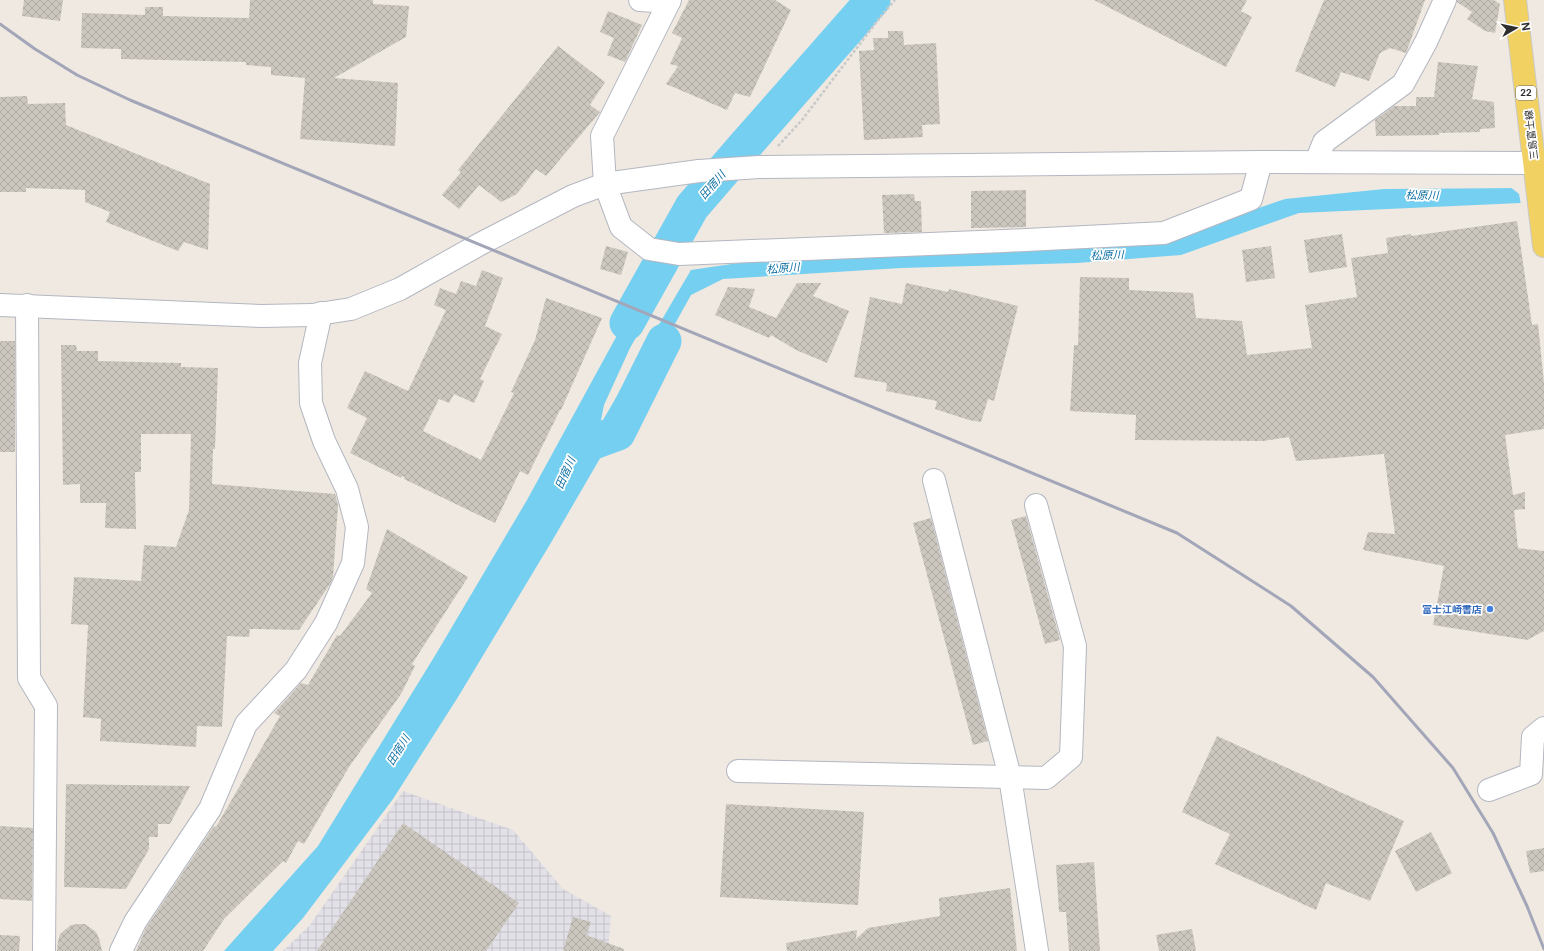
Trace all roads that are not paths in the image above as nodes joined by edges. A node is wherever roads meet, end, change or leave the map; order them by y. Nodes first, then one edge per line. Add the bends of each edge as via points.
1 (640, 0) edge
2 (1445, 0) edge
3 (1515, 0) edge
4 (669, 1) edge
5 (1261, 162) junction
6 (1316, 162) junction
7 (1539, 163) edge
8 (604, 184) junction
9 (1544, 246) edge
10 (0, 305) edge
11 (27, 305) junction
12 (321, 313) junction
13 (934, 480) dead end
14 (1036, 506) dead end
15 (1544, 728) edge
16 (738, 771) dead end
17 (1010, 777) junction
18 (1489, 790) dead end
19 (44, 951) edge
20 (121, 951) edge
21 (1037, 951) edge

1 - 4 street
2 - 6 street via 1403,84 1324,142
3 - 7 main road, 三島富士線 / 22
4 - 8 street via 602,136
5 - 6 street
5 - 8 street via 753,167 699,171
5 - 8 street via 1251,199 1164,233 679,254 649,249 621,226
6 - 7 street
7 - 9 main road, 三島富士線 / 22 via 1538,195
8 - 12 street via 573,196 480,244 400,290 351,309
10 - 11 street
11 - 12 street via 261,316
11 - 19 street via 29,678 46,706
12 - 20 street via 310,363 311,403 324,441 347,489 355,519 357,527 353,563 326,623 296,670 246,724 210,809 135,922
13 - 17 street
14 - 17 street via 1075,646 1071,757 1046,778
15 - 18 street via 1533,737 1531,774
16 - 17 street
17 - 21 street

